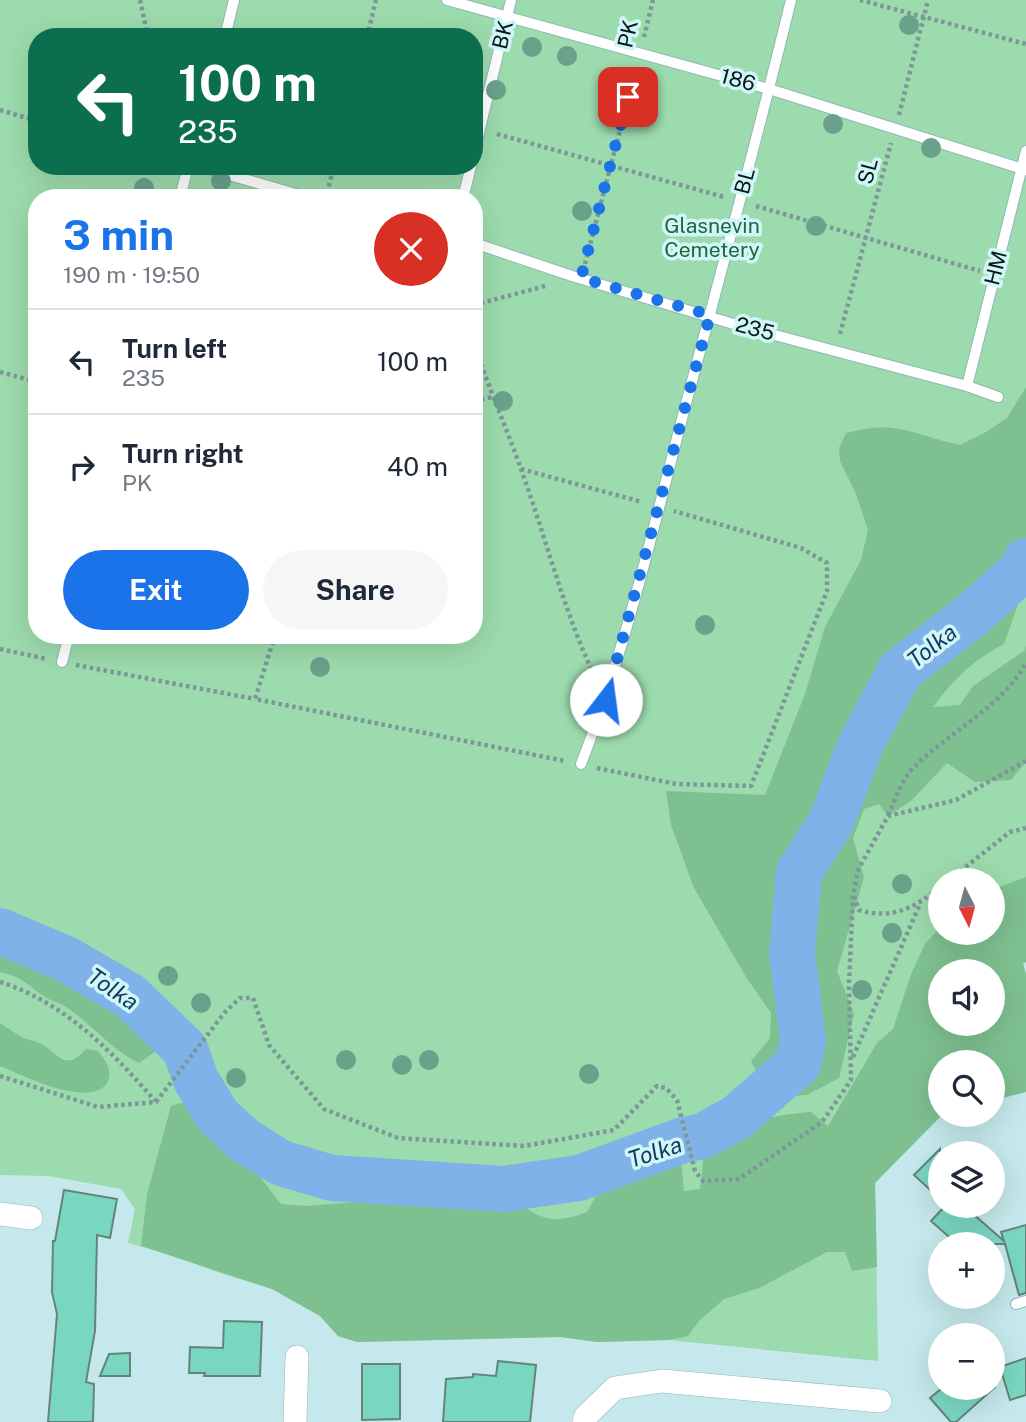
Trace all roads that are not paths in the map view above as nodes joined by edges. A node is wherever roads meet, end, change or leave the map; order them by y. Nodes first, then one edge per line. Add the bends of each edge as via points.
1 (234, 0) edge
2 (447, 0) edge
3 (511, 0) edge
4 (790, 0) edge
5 (507, 17) junction
6 (227, 28) edge
7 (769, 89) junction
8 (483, 116) edge
9 (1026, 151) edge
10 (1024, 169) edge
11 (230, 175) edge
12 (278, 189) edge
13 (483, 246) edge
14 (710, 315) junction
15 (967, 386) junction
16 (998, 397) dead end
17 (67, 644) edge
18 (62, 662) road end
19 (581, 764) dead end
20 (0, 1214) edge
21 (31, 1218) dead end
22 (297, 1357) dead end
23 (880, 1401) dead end
24 (295, 1422) edge
25 (584, 1422) edge

1 - 6 lane
2 - 5 lane, 186
3 - 5 lane, BK
4 - 7 lane, BL
5 - 7 lane, 186
5 - 8 lane, BK
7 - 10 lane, 186
7 - 14 lane, BL
9 - 10 lane, HM
10 - 15 lane, HM
11 - 12 lane
13 - 14 lane, 235
14 - 15 lane, 235
14 - 19 lane, BL via 606,700
15 - 16 lane, 235
17 - 18 lane
20 - 21 street
22 - 24 street
23 - 25 street via 662,1381 615,1388

